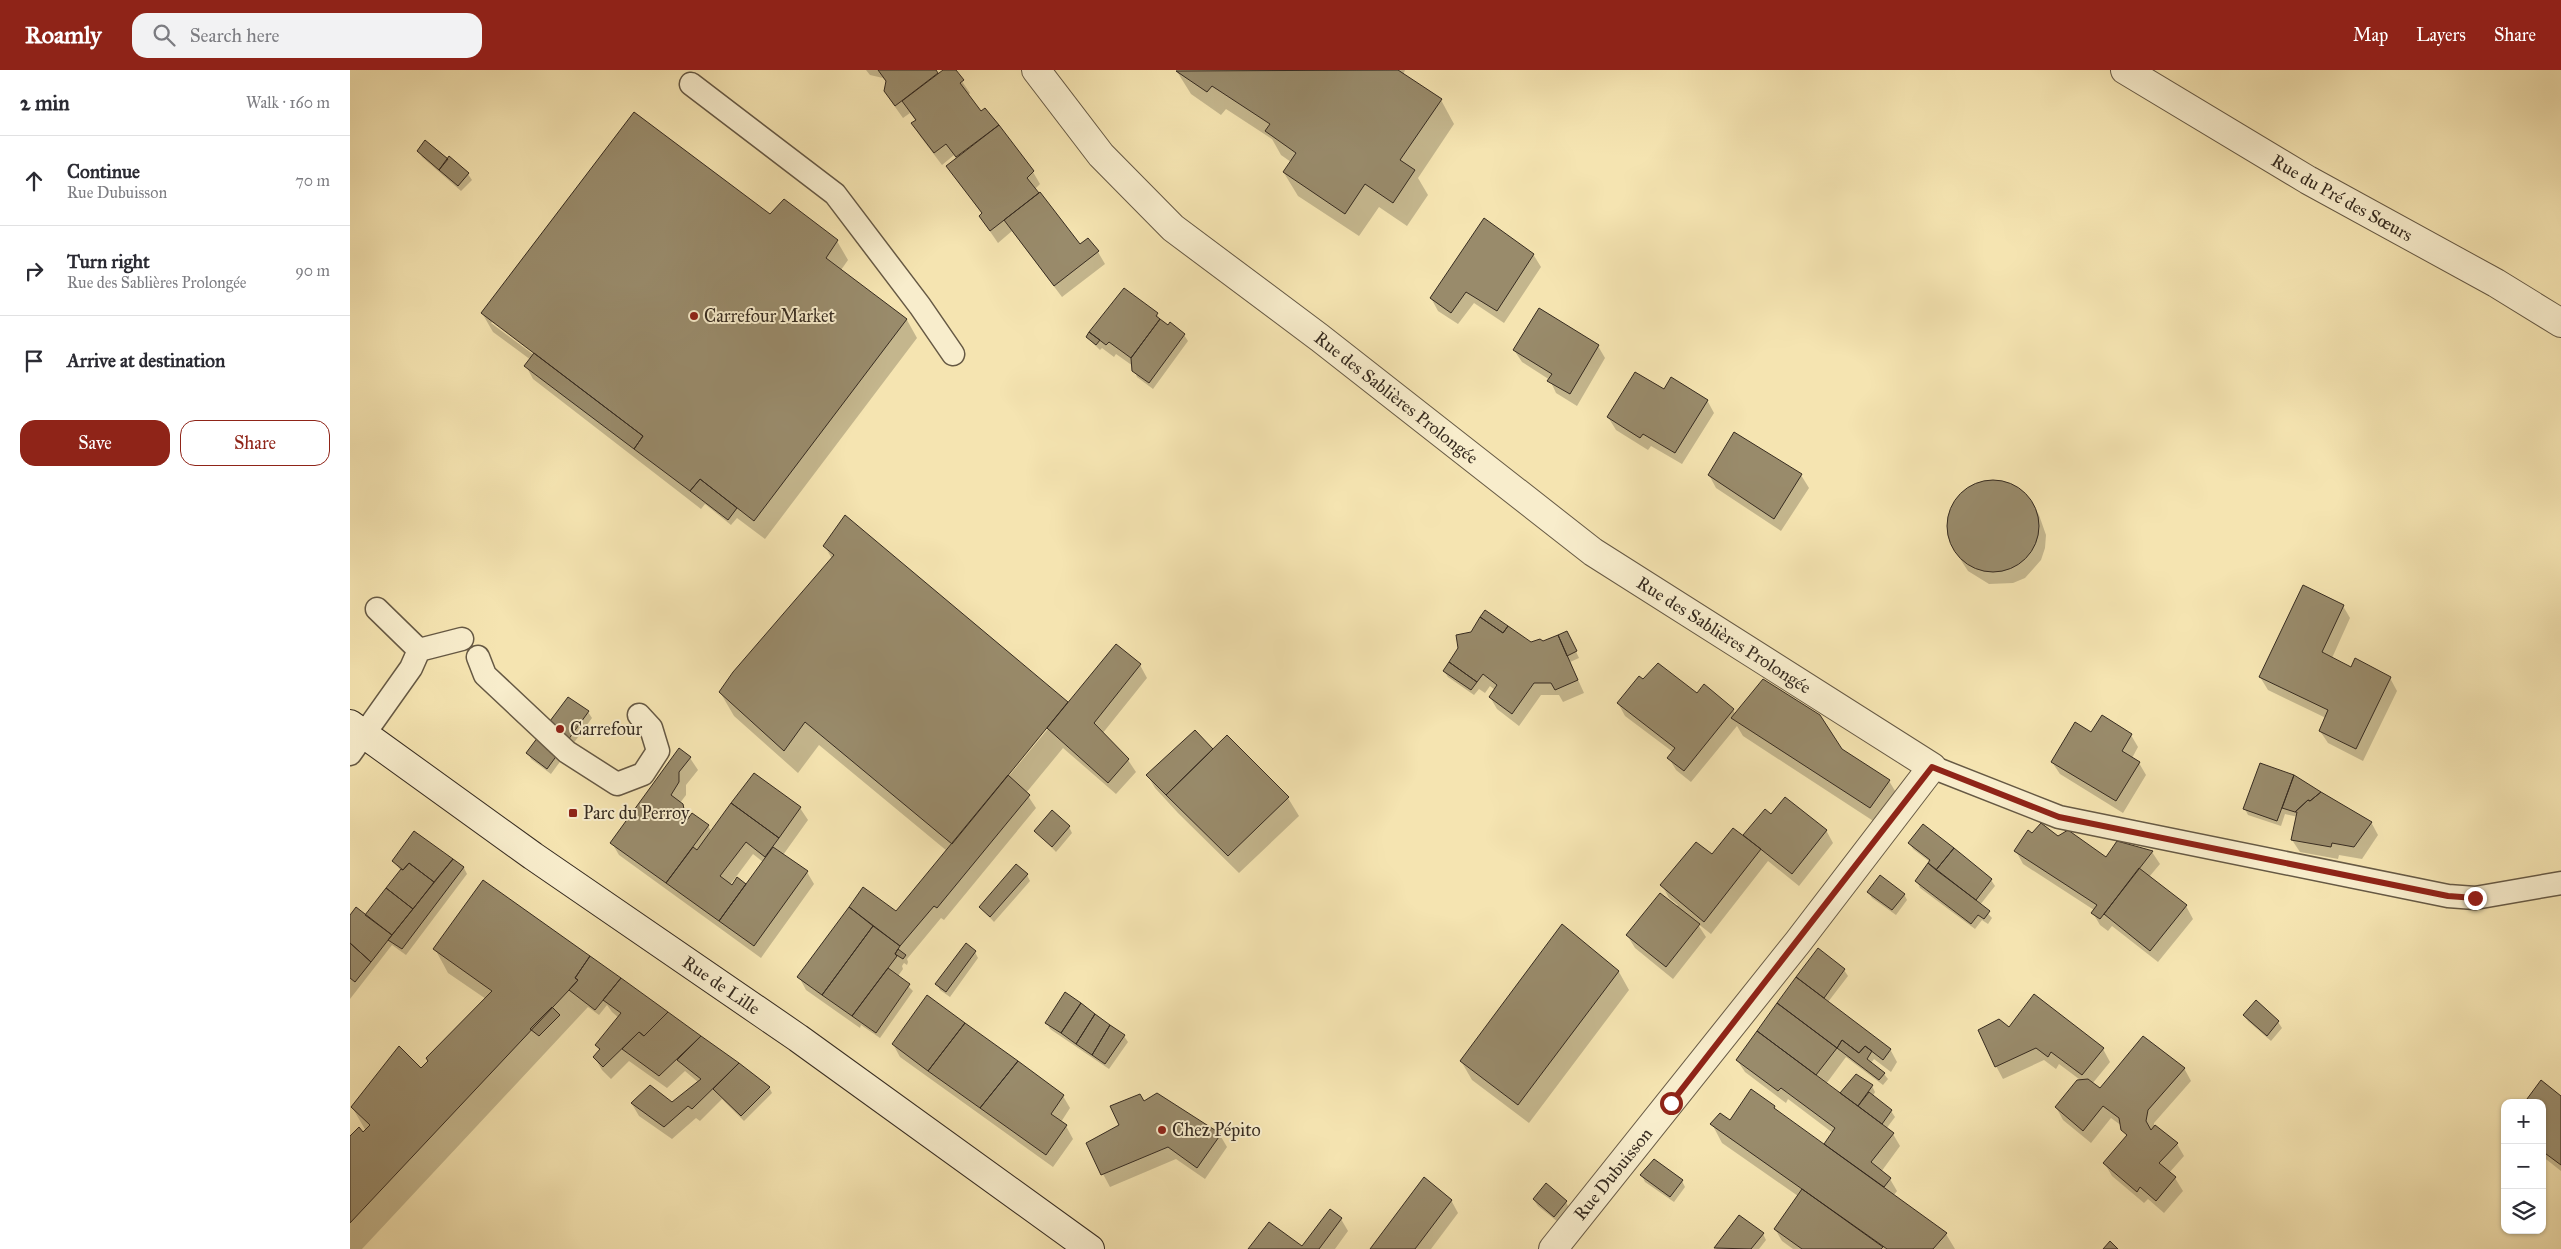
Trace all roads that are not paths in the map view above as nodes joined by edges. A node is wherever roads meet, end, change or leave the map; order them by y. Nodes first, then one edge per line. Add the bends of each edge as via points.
1 (1036, 70) edge
2 (2126, 70) edge
3 (691, 84) dead end
4 (2561, 323) edge
5 (953, 354) dead end
6 (378, 609) dead end
7 (462, 640) dead end
8 (419, 650) junction
9 (478, 657) dead end
10 (639, 715) dead end
11 (355, 737) edge
12 (1932, 767) junction
13 (2561, 882) edge
14 (1090, 1249) edge
15 (1553, 1249) edge

1 - 12 street, Rue des Sablières Prolongée via 1101,155 1173,228 1594,552
2 - 4 street, Rue du Pré des Sœurs via 2308,180 2496,283
3 - 5 lane via 835,194
6 - 8 lane
7 - 8 lane
8 - 11 lane via 411,668
9 - 10 lane via 485,675 567,752 617,784 643,774 658,751 651,728
11 - 14 street, Rue de Lille via 798,1038
12 - 13 lane, Rue des Sablières Prolongée via 2059,817 2448,896 2484,897
12 - 15 street, Rue Dubuisson via 1762,988

